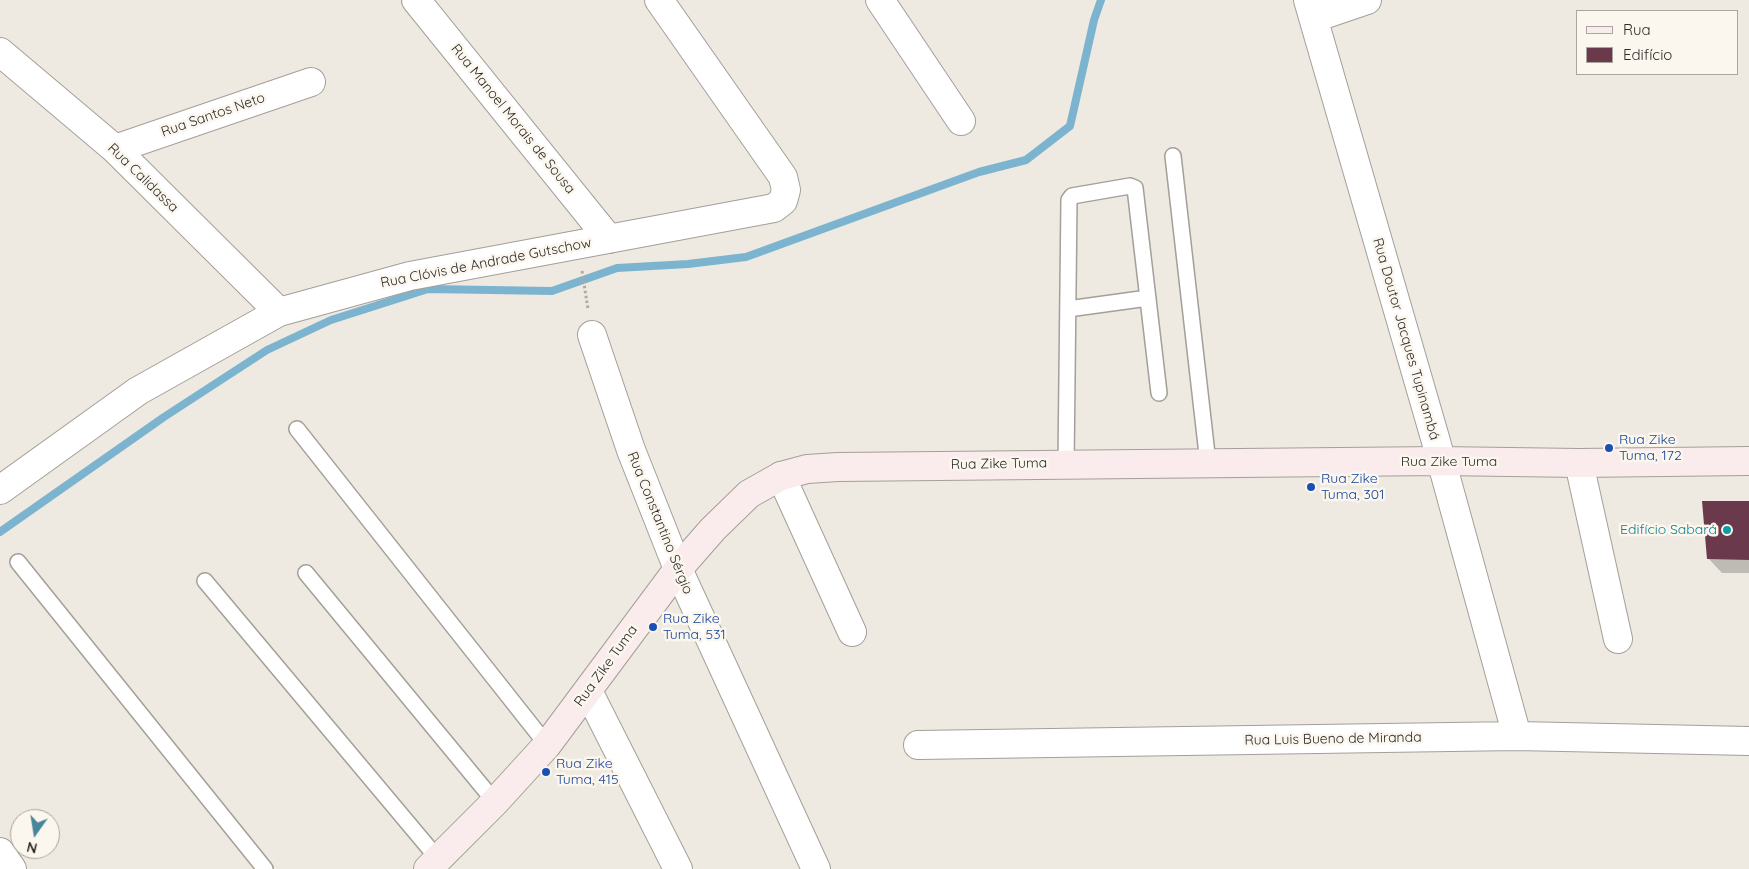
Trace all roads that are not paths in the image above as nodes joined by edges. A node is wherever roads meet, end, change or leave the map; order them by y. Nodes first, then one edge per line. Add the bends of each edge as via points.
1 (416, 0) edge
2 (658, 0) edge
3 (880, 0) edge
4 (1367, 0) edge
5 (1311, 9) edge
6 (0, 52) edge
7 (311, 82) dead end
8 (961, 121) dead end
9 (115, 149) junction
10 (1173, 156) dead end
11 (609, 239) junction
12 (1148, 298) junction
13 (1068, 309) junction
14 (279, 312) junction
15 (592, 335) road end
16 (1159, 394) dead end
17 (297, 430) dead end
18 (1440, 461) junction
19 (1749, 461) edge
20 (1208, 463) junction
21 (1579, 463) junction
22 (1066, 464) junction
23 (781, 476) junction
24 (0, 490) edge
25 (18, 562) dead end
26 (678, 569) junction
27 (306, 573) dead end
28 (205, 582) dead end
29 (852, 632) dead end
30 (1618, 639) dead end
31 (588, 691) junction
32 (1517, 736) junction
33 (1749, 742) edge
34 (918, 745) dead end
35 (546, 746) junction
36 (495, 802) junction
37 (0, 852) edge
38 (434, 865) edge
39 (12, 869) edge
40 (265, 869) edge
41 (678, 869) edge
42 (816, 869) edge

1 - 11 street, Rua Manoel Morais de Sousa
2 - 11 street, Rua Clóvis de Andrade Gutschow via 782,177 786,190 783,201 774,208
3 - 8 street
4 - 5 street
5 - 18 street, Rua Doutor Jacques Tupinambá
6 - 9 street, Rua Calidassa
7 - 9 street, Rua Santos Neto
9 - 14 street, Rua Calidassa
10 - 20 lane
11 - 14 street, Rua Clóvis de Andrade Gutschow via 410,276
12 - 13 lane
12 - 13 lane via 1137,195 1135,188 1130,186 1079,194 1069,200
12 - 16 lane
13 - 22 lane
14 - 24 street, Rua Clóvis de Andrade Gutschow via 138,392
15 - 26 street, Rua Constantino Sérgio via 630,450
17 - 35 lane
18 - 20 street, Rua Zike Tuma
18 - 21 street, Rua Zike Tuma
18 - 32 street, Rua Doutor Jacques Tupinambá
19 - 21 street, Rua Zike Tuma
20 - 22 street, Rua Zike Tuma
21 - 30 street
22 - 23 street, Rua Zike Tuma via 838,467
23 - 26 street, Rua Zike Tuma via 749,494
23 - 29 street
25 - 40 lane
26 - 31 street, Rua Zike Tuma
26 - 42 street, Rua Constantino Sérgio
27 - 36 lane
28 - 38 lane
31 - 35 street, Rua Zike Tuma
31 - 41 street
32 - 33 street, Rua Luis Bueno de Miranda
32 - 34 street, Rua Luis Bueno de Miranda
35 - 36 street, Rua Zike Tuma
36 - 38 street, Rua Zike Tuma
37 - 39 street

